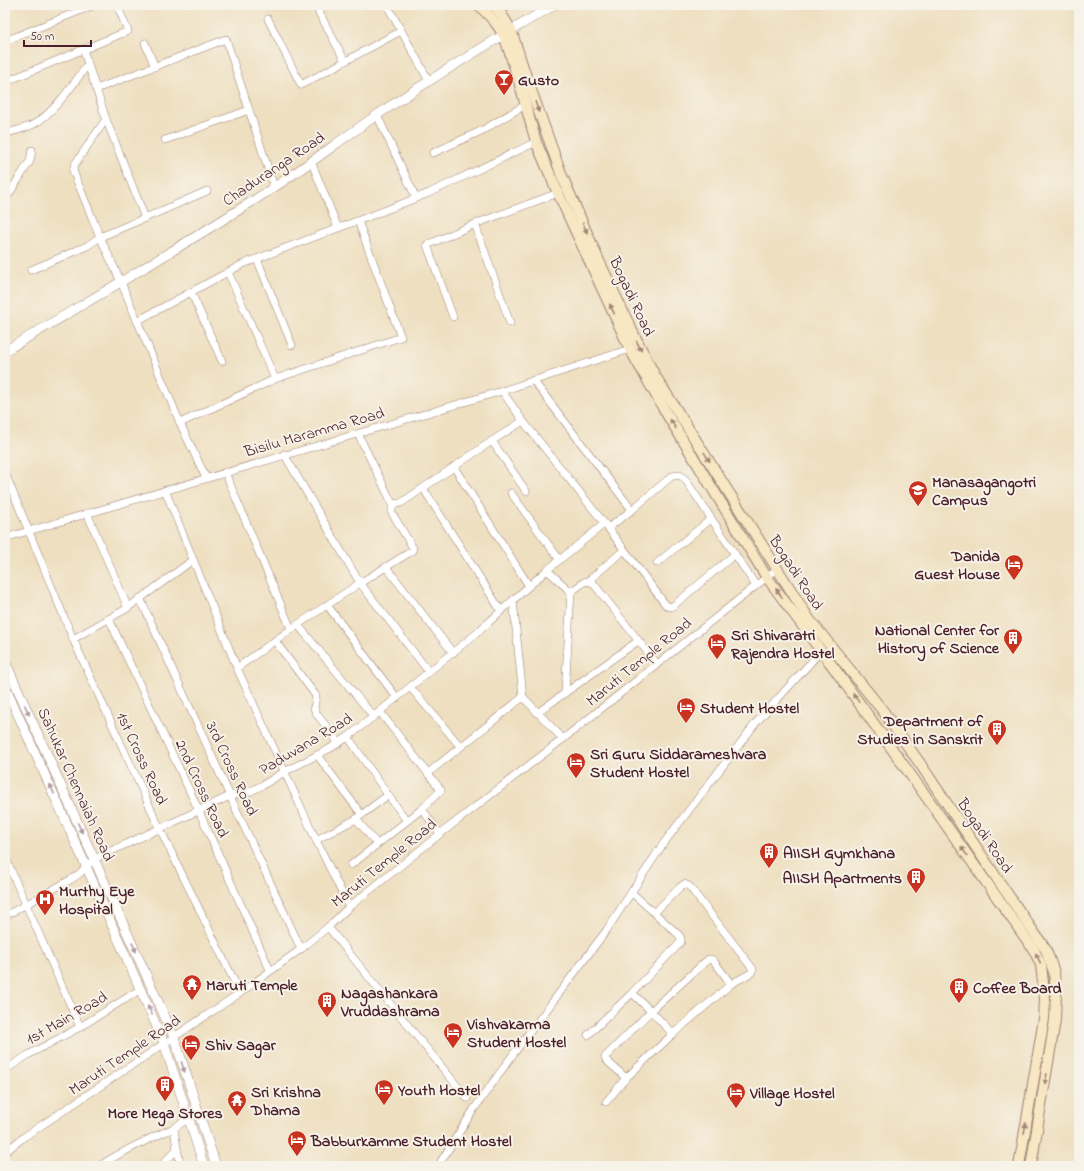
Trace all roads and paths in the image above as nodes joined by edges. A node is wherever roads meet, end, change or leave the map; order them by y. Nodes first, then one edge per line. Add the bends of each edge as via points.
1 (94, 5) edge
2 (117, 5) edge
3 (315, 5) edge
4 (387, 5) edge
5 (479, 5) edge
6 (493, 5) edge
7 (554, 5) edge
8 (268, 19) dead end
9 (401, 31) junction
10 (505, 31) junction
11 (5, 41) edge
12 (145, 43) dead end
13 (83, 49) junction
14 (345, 61) junction
15 (88, 64) junction
16 (155, 66) junction
17 (429, 81) junction
18 (5, 82) edge
19 (96, 89) junction
20 (525, 105) junction
21 (249, 110) junction
22 (377, 115) junction
23 (106, 119) junction
24 (5, 134) edge
25 (165, 140) dead end
26 (536, 142) junction
27 (32, 150) dead end
28 (433, 153) dead end
29 (311, 161) junction
30 (274, 187) junction
31 (207, 191) dead end
32 (558, 193) junction
33 (416, 198) junction
34 (5, 200) edge
35 (145, 218) junction
36 (358, 221) junction
37 (475, 224) junction
38 (338, 228) junction
39 (100, 237) junction
40 (257, 259) junction
41 (31, 270) dead end
42 (228, 272) junction
43 (121, 282) junction
44 (191, 292) junction
45 (453, 317) dead end
46 (137, 321) junction
47 (510, 323) dead end
48 (292, 345) dead end
49 (630, 349) junction
50 (5, 351) edge
51 (222, 361) dead end
52 (275, 380) junction
53 (533, 380) junction
54 (502, 391) junction
55 (523, 421) junction
56 (180, 423) junction
57 (358, 434) junction
58 (492, 441) junction
59 (284, 454) junction
60 (454, 467) junction
61 (225, 472) junction
62 (5, 473) edge
63 (206, 478) junction
64 (423, 488) junction
65 (165, 490) junction
66 (526, 491) dead end
67 (511, 493) dead end
68 (396, 504) junction
69 (632, 510) junction
70 (87, 513) junction
71 (711, 519) junction
72 (606, 526) junction
73 (29, 530) junction
74 (5, 538) edge
75 (624, 550) junction
76 (735, 554) junction
77 (559, 559) junction
78 (193, 560) junction
79 (657, 563) dead end
80 (386, 567) junction
81 (777, 568) junction
82 (547, 570) junction
83 (766, 576) junction
84 (588, 581) junction
85 (360, 583) junction
86 (529, 586) junction
87 (756, 586) junction
88 (571, 592) junction
89 (140, 598) junction
90 (513, 600) junction
91 (327, 605) junction
92 (128, 608) junction
93 (501, 611) junction
94 (109, 619) junction
95 (298, 625) junction
96 (291, 629) junction
97 (73, 639) junction
98 (275, 641) junction
99 (638, 641) junction
100 (821, 651) junction
101 (452, 653) junction
102 (5, 661) edge
103 (657, 664) junction
104 (237, 668) junction
105 (429, 672) junction
106 (5, 686) edge
107 (410, 688) junction
108 (18, 690) junction
109 (565, 693) junction
110 (523, 697) junction
111 (8, 698) edge
112 (398, 698) junction
113 (380, 712) junction
114 (537, 713) junction
115 (374, 717) junction
116 (348, 737) junction
117 (563, 739) junction
118 (339, 743) junction
119 (460, 746) junction
120 (317, 755) junction
121 (284, 772) junction
122 (428, 773) junction
123 (935, 787) junction
124 (388, 795) junction
125 (925, 795) junction
126 (230, 796) junction
127 (422, 809) junction
128 (199, 811) junction
129 (359, 817) junction
130 (407, 821) junction
131 (160, 829) junction
132 (440, 834) junction
133 (316, 840) junction
134 (377, 844) junction
135 (5, 857) edge
136 (94, 859) junction
137 (351, 865) dead end
138 (86, 866) junction
139 (631, 892) junction
140 (26, 904) junction
141 (349, 908) junction
142 (655, 912) junction
143 (5, 916) edge
144 (328, 927) junction
145 (301, 949) junction
146 (270, 970) junction
147 (731, 984) junction
148 (141, 990) junction
149 (240, 993) junction
150 (632, 993) junction
151 (651, 1011) junction
152 (80, 1027) junction
153 (673, 1034) junction
154 (588, 1035) dead end
155 (174, 1037) junction
156 (164, 1044) junction
157 (5, 1070) edge
158 (626, 1078) junction
159 (467, 1098) dead end
160 (606, 1102) dead end
161 (189, 1118) junction
162 (174, 1128) junction
163 (177, 1149) junction
164 (5, 1152) edge
165 (99, 1166) edge
166 (161, 1166) edge
167 (181, 1166) edge
168 (204, 1166) edge
169 (216, 1166) edge
170 (438, 1166) edge
171 (1019, 1166) edge
172 (1031, 1166) edge

1 - 11 street
2 - 13 street via 128,31
3 - 14 street
4 - 9 street
5 - 10 main road
6 - 10 main road, Bogadi Road via 502,15
7 - 10 street, Chaduranga Road
8 - 14 street via 301,85
9 - 14 street
9 - 17 street
10 - 17 street, Chaduranga Road
10 - 20 main road, Bogadi Road
10 -> 81 main road, Bogadi Road via 526,76 562,176 645,358
12 - 16 street
13 - 15 street
13 - 18 street
15 - 19 street
15 - 24 street via 44,118 24,129
16 - 19 street
16 - 21 street via 226,39
17 - 22 street, Chaduranga Road
19 - 23 street
20 - 26 main road, Bogadi Road
20 - 28 street via 483,130
21 - 25 street
21 - 30 street
22 - 29 street, Chaduranga Road
22 - 33 street
23 - 35 street
23 - 39 street via 75,164 73,171
26 - 32 main road, Bogadi Road
26 - 33 street
27 - 34 street via 30,161
29 - 30 street, Chaduranga Road
29 - 38 street
30 - 43 street, Chaduranga Road
31 - 35 street
32 - 37 street
49 -> 32 main road, Bogadi Road
33 - 36 street
35 - 39 street
36 - 38 street
36 - 52 street via 401,337
37 - 45 street via 427,245
37 - 47 street
38 - 40 street
39 - 41 street via 87,246
39 - 43 street
40 - 42 street
40 - 48 street
42 - 44 street
42 - 52 street
43 - 46 street
43 - 50 street, Chaduranga Road
44 - 46 street
44 - 51 street
46 - 56 street
49 - 53 street, Bisilu Maramma Road
83 -> 49 main road, Bogadi Road
52 - 56 street
53 - 54 street, Bisilu Maramma Road
53 - 69 street
54 - 55 street
54 - 57 street, Bisilu Maramma Road
55 - 58 street
55 - 72 street
56 - 63 street
57 - 59 street, Bisilu Maramma Road
57 - 68 street via 392,503
58 - 60 street
58 - 66 street
59 - 61 street, Bisilu Maramma Road
59 - 85 street
60 - 64 street
60 - 86 street
61 - 63 street, Bisilu Maramma Road
61 - 96 street
62 - 73 street, 1st Cross Road
63 - 65 street, Bisilu Maramma Road
64 - 68 street
64 - 93 street
65 - 70 street, Bisilu Maramma Road
65 - 78 street
67 - 77 street
68 - 80 street via 392,508 392,513 413,548
69 - 71 street, Paduvana Road via 672,476 680,474
69 - 72 street, Paduvana Road
70 - 73 street, Bisilu Maramma Road
70 - 92 street
71 - 76 street
71 - 79 street
72 - 75 street
72 - 77 street, Paduvana Road
73 - 74 street, Bisilu Maramma Road
73 - 97 street, 1st Cross Road
75 - 76 street via 669,607 674,606
75 - 84 street
76 - 87 street
77 - 82 street, Paduvana Road
78 - 89 street
78 - 104 street
80 - 85 street
80 - 101 street
81 - 83 street, Maruti Temple Road
81 - 123 main road, Bogadi Road via 809,619 882,711
82 - 86 street, Paduvana Road
82 - 88 street
83 - 87 street, Maruti Temple Road
100 -> 83 main road, Bogadi Road
84 - 88 street
84 - 99 street
85 - 91 street
85 - 105 street
86 - 90 street, Paduvana Road
87 - 103 street, Maruti Temple Road
88 - 109 street
89 - 92 street
89 - 126 street, 3rd Cross Road
90 - 93 street, Paduvana Road
90 - 110 street
91 - 95 street
91 - 112 street
92 - 94 street
93 - 101 street, Paduvana Road
94 - 97 street
94 - 128 street, 2nd Cross Road
95 - 96 street
95 - 115 street
96 - 98 street
97 - 131 street, 1st Cross Road
98 - 104 street
98 - 118 street via 316,696 316,713
99 - 103 street
99 - 109 street
125 -> 100 main road, Bogadi Road
100 - 139 street via 754,724 663,844
101 - 105 street, Paduvana Road
102 - 108 street, Sahukar Chennaiah Road
103 - 117 street, Maruti Temple Road
104 - 121 street
105 - 107 street, Paduvana Road
106 - 111 street, Sahukar Chennaiah Road
107 - 112 street, Paduvana Road
107 - 119 street
108 - 111 street
108 -> 136 street, Sahukar Chennaiah Road
109 - 114 street
110 - 114 street
110 - 119 street
138 -> 111 street, Sahukar Chennaiah Road
112 - 113 street, Paduvana Road
113 - 115 street, Paduvana Road
113 - 122 street
114 - 117 street
115 - 116 street, Paduvana Road
116 - 118 street, Paduvana Road
116 - 124 street
117 - 132 street, Maruti Temple Road
118 - 120 street, Paduvana Road
119 - 122 street
120 - 121 street, Paduvana Road
120 - 129 street
121 - 126 street, Paduvana Road via 247,793
121 - 133 street
122 - 127 street via 441,790
123 - 125 main road
123 -> 172 main road, Bogadi Road via 1046,950 1054,972 1055,1020
124 - 129 street
124 - 130 street
171 -> 125 main road, Bogadi Road via 1044,1019 1045,999 1041,965 1034,950
126 - 128 street, Paduvana Road
126 - 145 street, 3rd Cross Road
127 - 130 street
127 - 132 street
128 - 131 street, Paduvana Road
128 - 146 street, 2nd Cross Road
129 - 133 street
129 - 134 street
130 - 134 street
131 - 136 street, Paduvana Road
131 - 149 street, 1st Cross Road
132 - 141 street, Maruti Temple Road
133 - 141 street
134 - 137 street
135 - 140 street
136 - 138 street, Paduvana Road
136 -> 155 street, Sahukar Chennaiah Road
138 - 140 street, Paduvana Road via 70,880
138 - 148 street, Sahukar Chennaiah Road
139 - 142 street
139 - 170 street via 606,931 474,1109
140 - 143 street, Paduvana Road
140 - 152 street
141 - 144 street, Maruti Temple Road
142 - 147 street via 680,887 684,884 689,886 753,970
142 - 150 street via 679,935 681,942
144 - 145 street, Maruti Temple Road
144 - 159 street
145 - 146 street, Maruti Temple Road
146 - 149 street, Maruti Temple Road
147 - 151 street via 713,960 709,959
147 - 153 street
148 - 152 street, 1st Main Road
156 -> 148 street, Sahukar Chennaiah Road
149 - 155 street, Maruti Temple Road
150 - 151 street
150 - 154 street
151 - 153 street
151 - 158 street via 605,1057
152 - 157 street, 1st Main Road
153 - 158 street
155 - 156 street, Maruti Temple Road
155 -> 169 street, Sahukar Chennaiah Road
156 - 161 street, Sahukar Chennaiah Road
156 - 164 street, Maruti Temple Road
158 - 160 street
161 - 162 street
161 - 168 street, Sahukar Chennaiah Road
162 - 163 street
162 - 165 street
163 - 166 street
163 - 167 street

